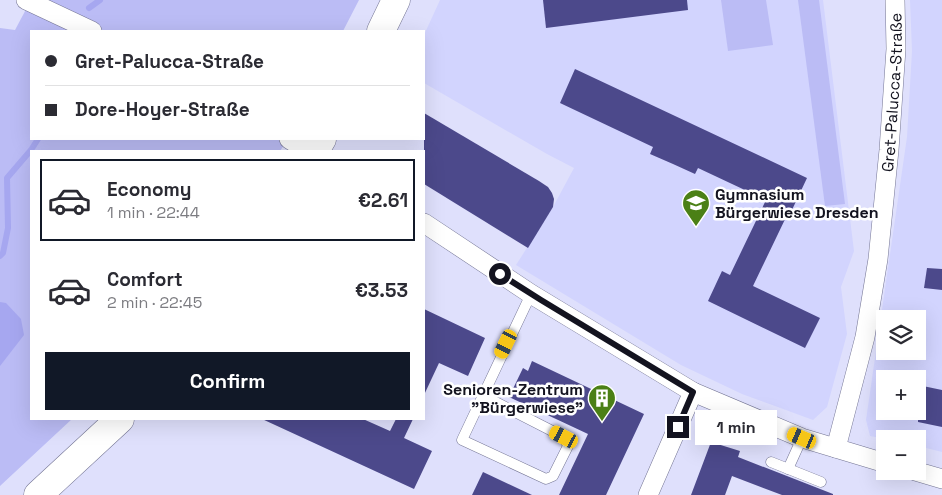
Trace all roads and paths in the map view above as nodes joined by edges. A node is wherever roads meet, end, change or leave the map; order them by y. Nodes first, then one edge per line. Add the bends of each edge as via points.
1 (26, 0) edge
2 (396, 0) edge
3 (894, 0) edge
4 (90, 30) edge
5 (381, 30) edge
6 (291, 140) edge
7 (306, 150) edge
8 (425, 224) edge
9 (530, 294) junction
10 (693, 392) junction
11 (482, 395) junction
12 (119, 420) edge
13 (802, 438) junction
14 (836, 448) junction
15 (876, 460) edge
16 (771, 462) dead end
17 (788, 469) junction
18 (926, 474) edge
19 (942, 479) edge
20 (820, 482) dead end
21 (38, 495) edge
22 (648, 495) edge

1 - 4 street
2 - 5 main road
3 - 14 street, Gret-Palucca-Straße via 896,50 878,260 865,337
6 - 7 street
8 - 9 street
9 - 10 street
9 - 11 lane
10 - 13 street
10 - 22 street
11 - 11 lane via 462,440 546,479 553,476 568,446 564,437
12 - 21 main road
13 - 14 street
13 - 17 lane
14 - 15 street
16 - 17 lane
17 - 20 lane
18 - 19 street

